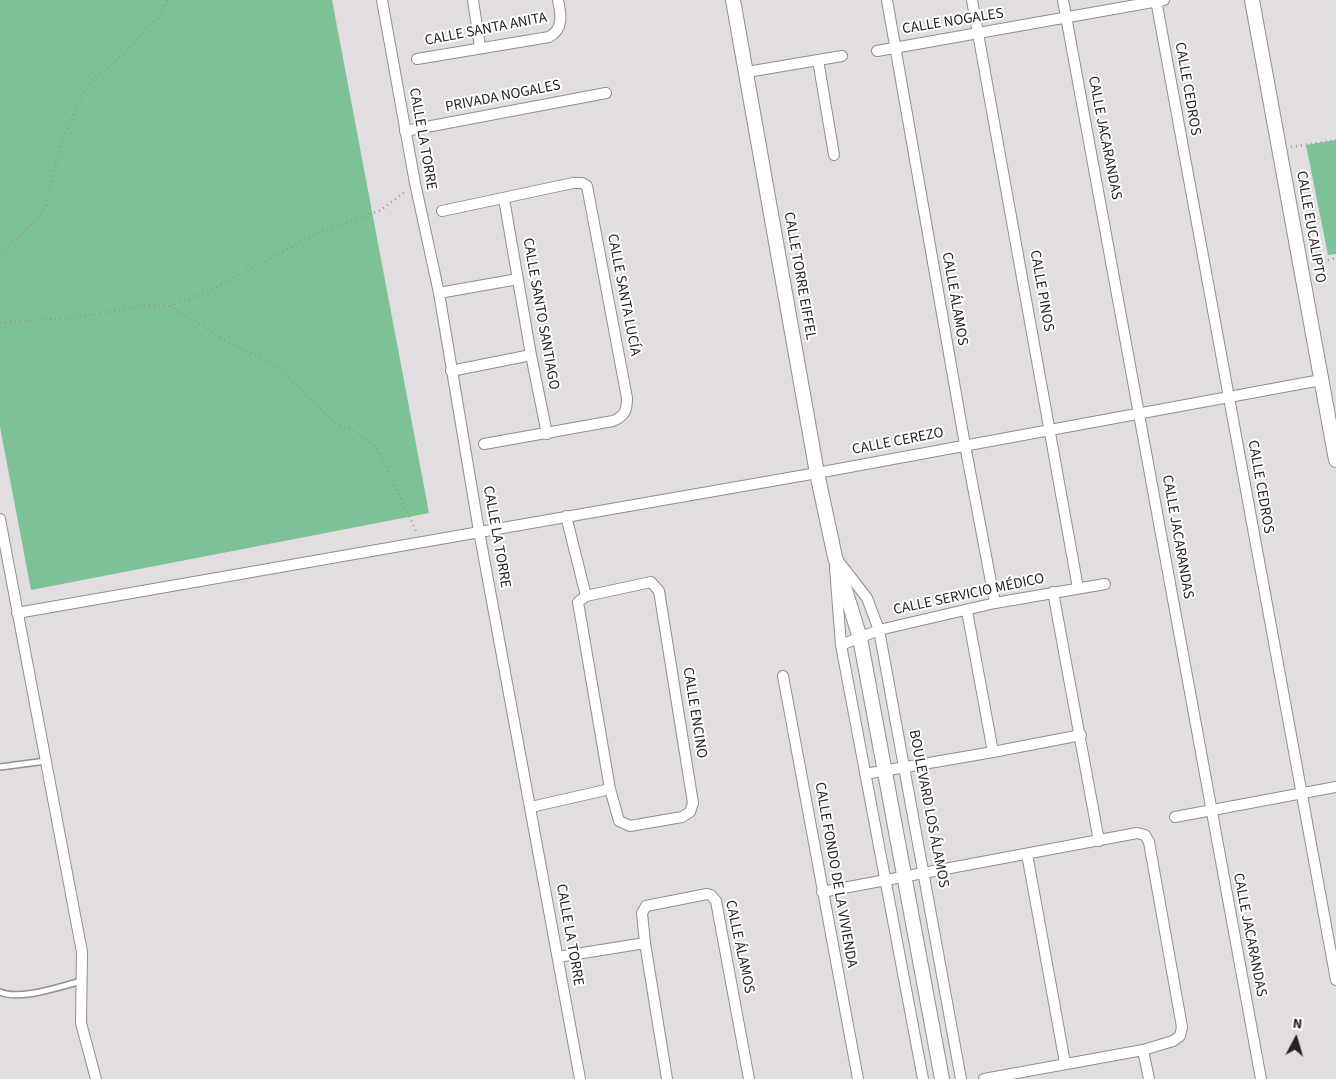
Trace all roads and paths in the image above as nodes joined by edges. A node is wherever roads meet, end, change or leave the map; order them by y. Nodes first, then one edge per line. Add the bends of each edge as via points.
1 (167, 0) edge
2 (382, 0) edge
3 (473, 0) edge
4 (558, 0) edge
5 (733, 0) edge
6 (887, 0) edge
7 (972, 0) edge
8 (1063, 0) edge
9 (1158, 0) edge
10 (1252, 0) edge
11 (1066, 19) junction
12 (979, 34) junction
13 (895, 46) junction
14 (480, 47) junction
15 (877, 51) dead end
16 (842, 56) dead end
17 (417, 59) dead end
18 (818, 60) junction
19 (747, 72) junction
20 (606, 93) dead end
21 (405, 131) junction
22 (1336, 140) edge
23 (1280, 149) junction
24 (834, 155) dead end
25 (415, 183) junction
26 (504, 199) junction
27 (442, 211) dead end
28 (0, 251) edge
29 (1336, 258) edge
30 (1322, 261) dead end
31 (518, 279) junction
32 (439, 293) junction
33 (170, 306) junction
34 (0, 323) edge
35 (531, 355) junction
36 (451, 370) junction
37 (1322, 380) junction
38 (1229, 398) junction
39 (1140, 414) junction
40 (1051, 430) junction
41 (548, 434) junction
42 (484, 444) dead end
43 (965, 445) junction
44 (1336, 460) edge
45 (817, 473) junction
46 (566, 516) junction
47 (0, 519) edge
48 (479, 531) junction
49 (421, 542) junction
50 (835, 557) junction
51 (1105, 584) dead end
52 (1078, 588) junction
53 (1053, 592) junction
54 (586, 596) junction
55 (995, 603) junction
56 (967, 611) junction
57 (18, 613) junction
58 (879, 630) junction
59 (860, 638) junction
60 (841, 645) junction
61 (783, 676) dead end
62 (1081, 735) junction
63 (993, 752) junction
64 (46, 761) junction
65 (0, 767) edge
66 (903, 768) junction
67 (883, 770) junction
68 (865, 774) junction
69 (1336, 787) edge
70 (610, 789) junction
71 (1301, 794) junction
72 (531, 807) junction
73 (1211, 810) junction
74 (1175, 817) dead end
75 (1099, 841) junction
76 (1027, 854) junction
77 (924, 873) junction
78 (904, 877) junction
79 (885, 881) junction
80 (822, 892) junction
81 (645, 943) junction
82 (558, 956) junction
83 (1336, 980) edge
84 (82, 981) junction
85 (0, 992) edge
86 (1143, 1050) junction
87 (1065, 1063) junction
88 (96, 1079) edge
89 (580, 1079) edge
90 (667, 1079) edge
91 (749, 1079) edge
92 (858, 1079) edge
93 (923, 1079) edge
94 (942, 1079) edge
95 (961, 1079) edge
96 (984, 1079) edge
97 (1148, 1079) edge
98 (1261, 1079) edge

1 - 28 path via 159,17 127,52 84,90 60,147 45,208 24,233
2 - 21 street, CALLE LA TORRE
3 - 14 street
4 - 14 street, CALLE SANTA ANITA via 561,19 553,35
5 - 19 street, CALLE TORRE EIFFEL
6 - 13 street, CALLE ÁLAMOS
7 - 12 street, CALLE PINOS
8 - 11 street, CALLE JACARANDAS
9 - 11 street, CALLE NOGALES
9 - 38 street, CALLE CEDROS
10 - 23 street, CALLE EUCALIPTO
11 - 12 street, CALLE NOGALES
11 - 39 street, CALLE JACARANDAS
12 - 13 street, CALLE NOGALES
12 - 40 street, CALLE PINOS
13 - 15 street
13 - 43 street, CALLE ÁLAMOS
14 - 17 street, CALLE SANTA ANITA
16 - 18 street
18 - 19 street
18 - 24 street
19 - 45 street, CALLE TORRE EIFFEL
20 - 21 street, PRIVADA NOGALES
21 - 25 street, CALLE LA TORRE
22 - 23 path
23 - 37 street, CALLE EUCALIPTO
25 - 32 street, CALLE LA TORRE
25 - 33 path via 381,210 316,234 209,291
26 - 27 street, CALLE SANTA LUCÍA
26 - 31 street, CALLE SANTO SANTIAGO
26 - 41 street, CALLE SANTA LUCÍA via 573,183 586,186 622,369 627,398 624,416
29 - 30 path
31 - 32 street
31 - 35 street, CALLE SANTO SANTIAGO
32 - 36 street, CALLE LA TORRE
33 - 34 path via 144,306 82,317
33 - 49 path via 228,342 265,360 284,373 331,419 376,446
35 - 36 street
35 - 41 street, CALLE SANTO SANTIAGO
36 - 48 street, CALLE LA TORRE
37 - 38 street, CALLE CEREZO
37 - 44 street, CALLE EUCALIPTO
38 - 39 street, CALLE CEREZO
38 - 71 street, CALLE CEDROS
39 - 40 street, CALLE CEREZO
39 - 73 street, CALLE JACARANDAS
40 - 43 street, CALLE CEREZO
40 - 52 street, CALLE PINOS
41 - 42 street, CALLE SANTA LUCÍA
43 - 45 street, CALLE CEREZO
43 - 55 street, CALLE ÁLAMOS
45 - 46 street, CALLE CEREZO
45 - 50 street, CALLE TORRE EIFFEL
46 - 48 street, CALLE CEREZO
46 - 54 street, CALLE ENCINO
47 - 57 street
48 - 49 street, CALLE CEREZO
48 - 72 street, CALLE LA TORRE
49 - 57 street, CALLE CEREZO
50 - 58 street, BOULEVARD LOS ÁLAMOS via 867,598
50 - 59 street
50 - 60 street
51 - 52 street, CALLE SERVICIO MÉDICO
52 - 53 street, CALLE SERVICIO MÉDICO
53 - 55 street, CALLE SERVICIO MÉDICO
53 - 62 street
54 - 70 street, CALLE ENCINO via 578,604
54 - 70 street, CALLE ENCINO via 651,582 657,587 693,803 690,812 682,817 626,825 619,821
55 - 56 street, CALLE SERVICIO MÉDICO
56 - 58 street, CALLE SERVICIO MÉDICO
56 - 63 street
57 - 64 street
58 - 59 street, CALLE SERVICIO MÉDICO
58 - 66 street, BOULEVARD LOS ÁLAMOS
59 - 60 street, CALLE SERVICIO MÉDICO
59 - 67 street
60 - 68 street
61 - 80 street, CALLE FONDO DE LA VIVIENDA
62 - 63 street
62 - 75 street
63 - 66 street
64 - 65 lane
64 - 84 street via 82,952
66 - 67 street
66 - 77 street, BOULEVARD LOS ÁLAMOS
67 - 68 street
67 - 78 street
68 - 79 street
69 - 71 street
70 - 72 street
71 - 73 street
71 - 83 street, CALLE CEDROS
72 - 82 street, CALLE LA TORRE
73 - 74 street
73 - 98 street, CALLE JACARANDAS
75 - 76 street
75 - 86 street via 1137,833 1145,835 1149,842 1182,1027 1180,1036 1173,1041
76 - 77 street
76 - 87 street
77 - 78 street
77 - 95 street, BOULEVARD LOS ÁLAMOS
78 - 79 street
78 - 94 street
79 - 80 street
79 - 93 street
80 - 92 street, CALLE FONDO DE LA VIVIENDA
81 - 82 street
81 - 90 street, CALLE ÁLAMOS
81 - 91 street, CALLE ÁLAMOS via 642,914 646,906 707,894 714,898
82 - 89 street, CALLE LA TORRE
84 - 85 lane via 32,993
84 - 88 street via 81,1023
86 - 87 street
86 - 97 street
87 - 96 street

